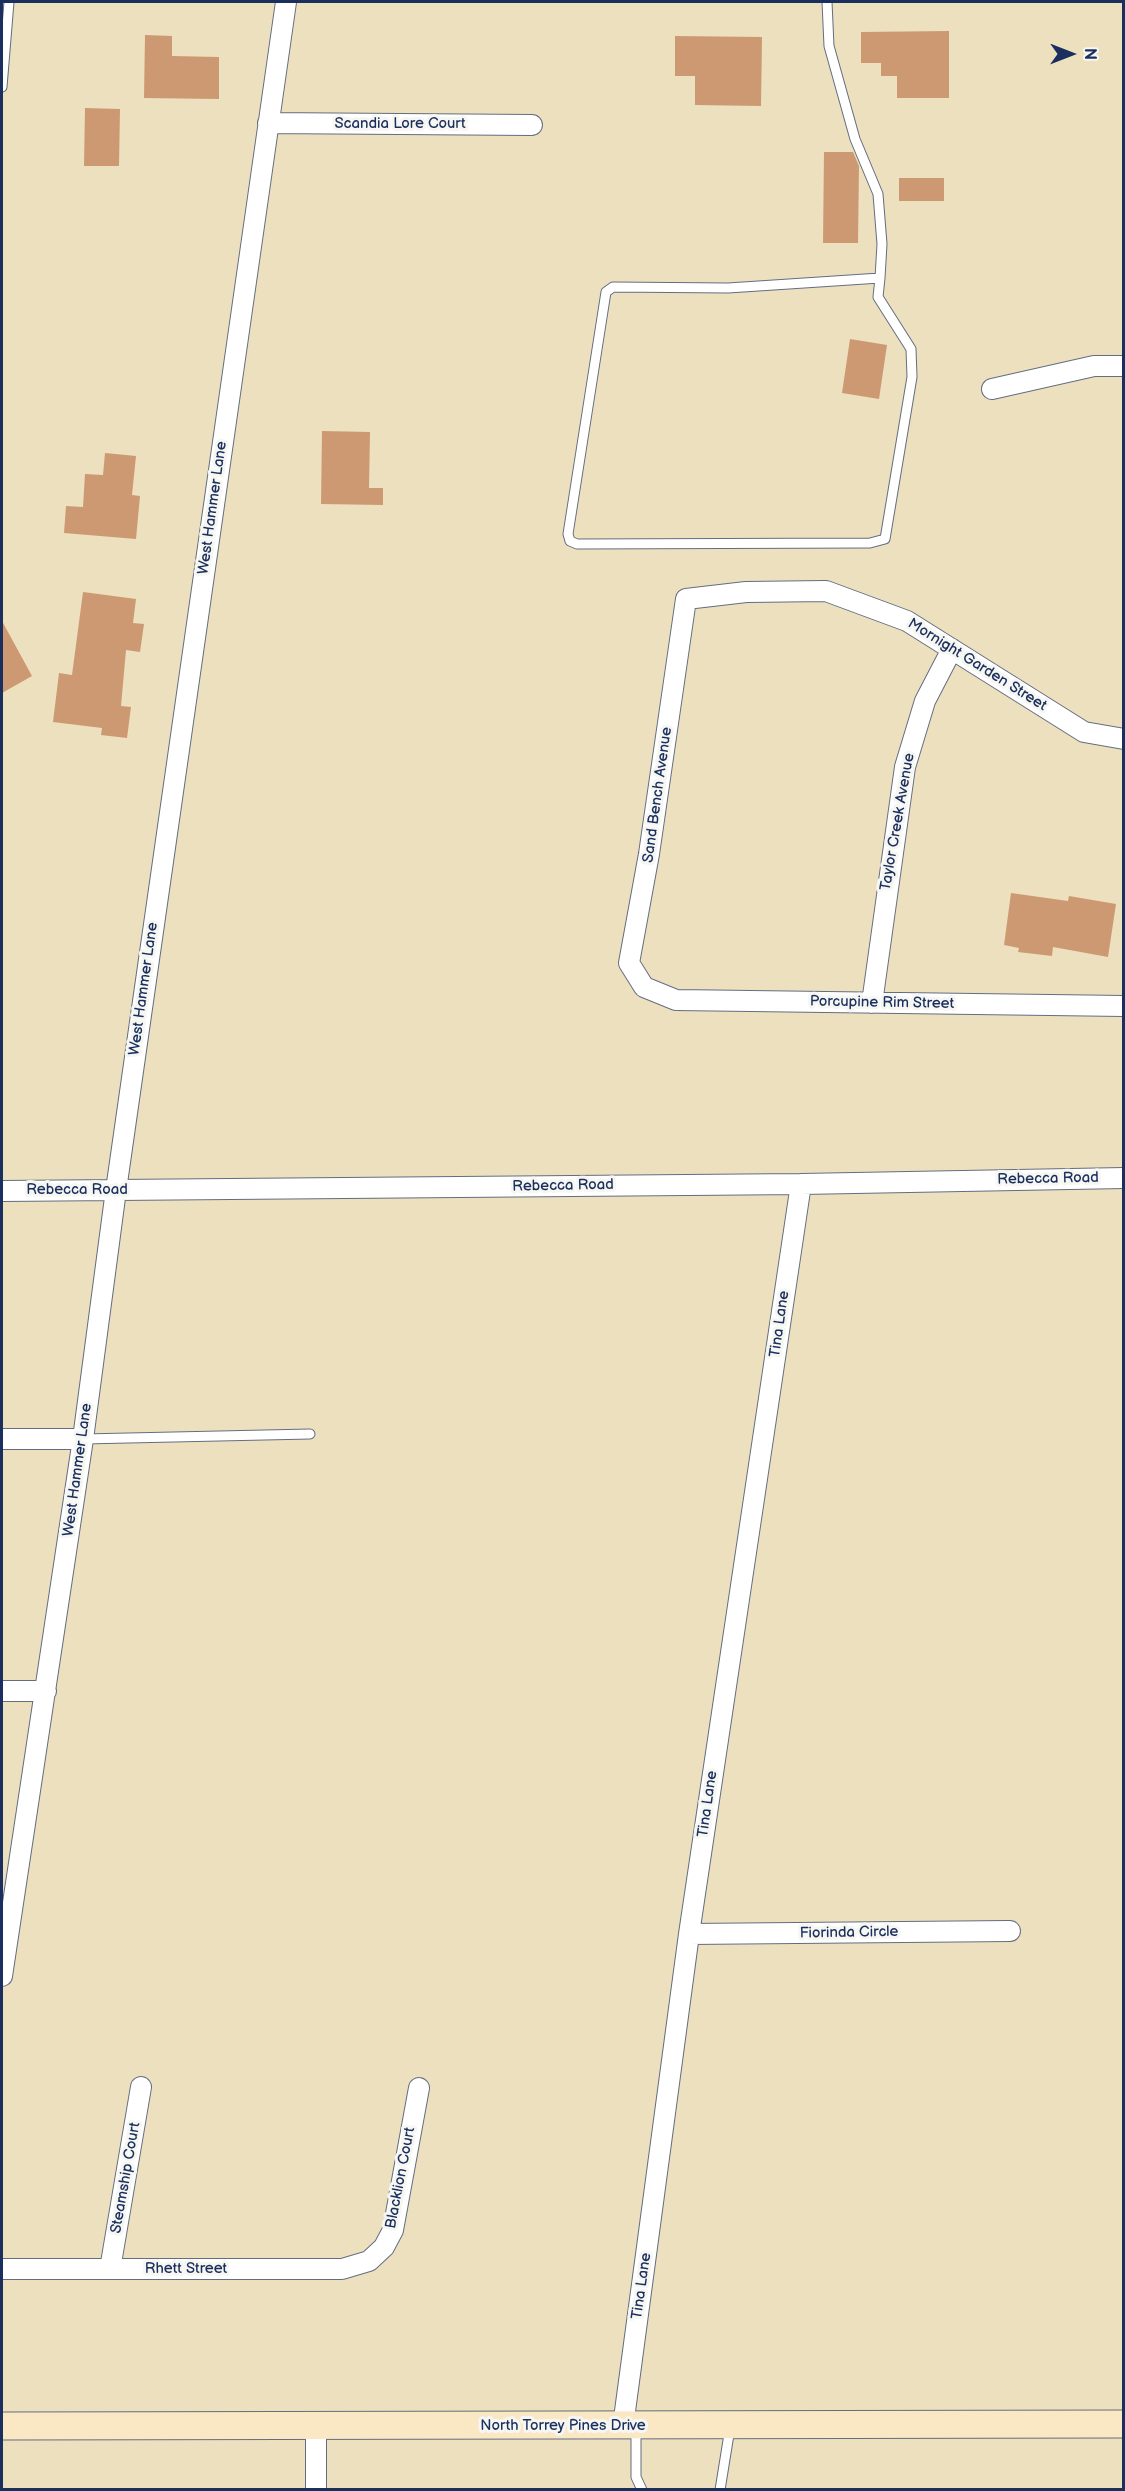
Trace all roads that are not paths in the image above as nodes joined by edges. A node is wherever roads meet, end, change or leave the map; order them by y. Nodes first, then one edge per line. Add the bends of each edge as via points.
1 (9, 2) edge
2 (286, 2) edge
3 (827, 2) edge
4 (4, 43) edge
5 (2, 87) edge
6 (268, 123) junction
7 (532, 125) dead end
8 (879, 278) junction
9 (1124, 366) edge
10 (992, 389) dead end
11 (686, 599) joint
12 (952, 649) junction
13 (1124, 739) edge
14 (644, 987) joint
15 (872, 1003) junction
16 (1124, 1006) edge
17 (1124, 1178) edge
18 (801, 1184) junction
19 (116, 1190) junction
20 (2, 1191) edge
21 (310, 1434) dead end
22 (2, 1439) edge
23 (83, 1439) junction
24 (2, 1691) edge
25 (45, 1691) junction
26 (1010, 1931) dead end
27 (689, 1934) junction
28 (4, 1943) edge
29 (2, 1976) edge
30 (141, 2087) dead end
31 (419, 2088) dead end
32 (369, 2261) joint
33 (2, 2269) edge
34 (110, 2269) junction
35 (1124, 2424) edge
36 (730, 2425) junction
37 (2, 2426) edge
38 (316, 2426) junction
39 (629, 2426) junction
40 (316, 2490) edge
41 (642, 2490) edge
42 (720, 2490) edge

1 - 4 lane
2 - 6 street, West Hammer Lane
3 - 8 lane via 829,46 855,139 878,194 882,244
4 - 5 lane
6 - 7 street, Scandia Lore Court
6 - 19 street, West Hammer Lane
8 - 8 lane via 878,297 912,349 912,376 885,539 870,543 577,544 570,540 606,292 614,287 728,288
9 - 10 street via 1094,366
11 - 12 street, Mornight Garden Street via 746,592 826,591 907,621
11 - 14 street, Sand Bench Avenue via 650,854 630,963
12 - 13 street, Mornight Garden Street via 1084,732
12 - 15 street, Taylor Creek Avenue via 925,702 905,766
14 - 15 street, Porcupine Rim Street via 676,1000
15 - 16 street, Porcupine Rim Street
17 - 18 street, Rebecca Road
18 - 19 street, Rebecca Road
18 - 27 street, Tina Lane
19 - 20 street, Rebecca Road
19 - 23 street, West Hammer Lane
21 - 23 lane
22 - 23 street
23 - 25 street, West Hammer Lane
24 - 25 street
25 - 28 street, West Hammer Lane
26 - 27 street, Fiorinda Circle
27 - 39 street, Tina Lane
28 - 29 street, West Hammer Lane
30 - 34 street, Steamship Court
31 - 32 street, Blacklion Court via 393,2230 384,2247
32 - 34 street, Rhett Street via 342,2269
33 - 34 street, Rhett Street
35 - 36 street, North Torrey Pines Drive
36 - 39 street, North Torrey Pines Drive
36 - 42 lane
37 - 38 street, North Torrey Pines Drive
38 - 39 street, North Torrey Pines Drive
38 - 40 street
39 - 41 lane via 636,2477

